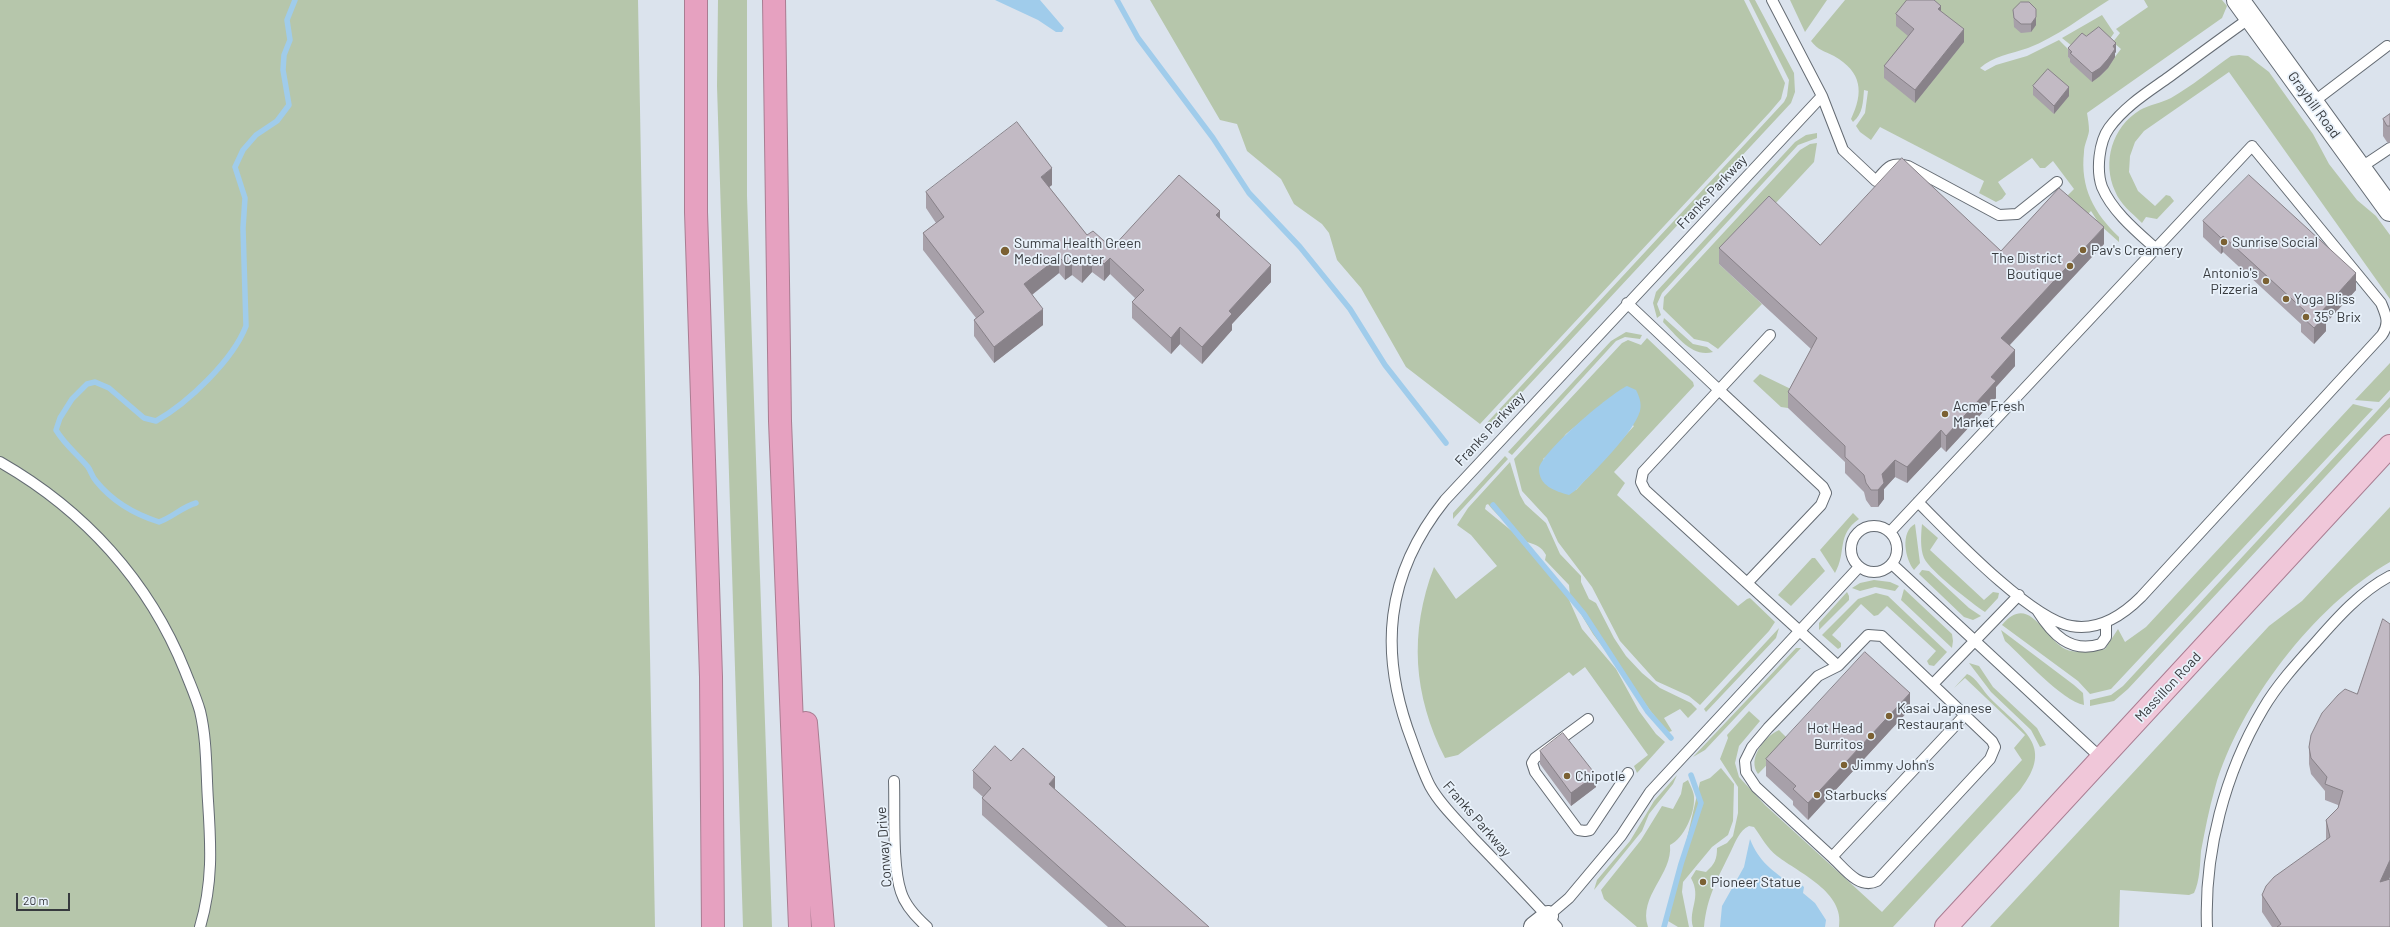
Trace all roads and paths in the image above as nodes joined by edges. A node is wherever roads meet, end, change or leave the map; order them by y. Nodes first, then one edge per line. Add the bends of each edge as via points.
1 (696, 0) edge
2 (774, 0) edge
3 (1772, 0) edge
4 (2238, 0) edge
5 (2250, 18) junction
6 (2387, 46) dead end
7 (1822, 96) junction
8 (2312, 103) junction
9 (2390, 148) edge
10 (2360, 168) junction
11 (2056, 182) dead end
12 (2390, 210) edge
13 (2155, 248) junction
14 (1627, 303) junction
15 (1770, 335) dead end
16 (1719, 390) junction
17 (780, 421) junction
18 (2390, 446) edge
19 (0, 462) edge
20 (1918, 502) junction
21 (1890, 532) junction
22 (1892, 564) junction
23 (1859, 566) junction
24 (2390, 576) edge
25 (1748, 583) junction
26 (2019, 595) junction
27 (2037, 610) junction
28 (2106, 623) junction
29 (1800, 630) junction
30 (1975, 641) junction
31 (1838, 666) junction
32 (1933, 684) junction
33 (1965, 715) junction
34 (1588, 719) dead end
35 (2101, 758) junction
36 (1628, 773) dead end
37 (894, 781) dead end
38 (1832, 857) junction
39 (1546, 924) edge
40 (200, 927) edge
41 (713, 927) edge
42 (800, 927) edge
43 (823, 927) edge
44 (926, 927) edge
45 (1946, 927) edge
46 (2207, 927) edge

1 - 41 highway via 696,212 711,677
2 - 17 highway
3 - 7 lane
4 - 5 street, Graybill Road
5 - 8 street, Graybill Road
5 - 13 lane via 2138,99 2120,114 2108,130 2099,167 2102,186 2112,204
6 - 8 lane
7 - 11 lane via 1843,150 1876,181 1889,165 1898,163 1999,215 2009,216 2017,214
7 - 14 lane, Franks Parkway
8 - 10 street, Graybill Road
9 - 10 lane
10 - 12 street, Graybill Road
13 - 20 lane
13 - 28 lane via 2252,146 2379,300 2387,317 2387,328 2141,597 2126,612
14 - 16 lane
14 - 39 lane, Franks Parkway via 1473,468 1430,519 1408,557 1394,606 1390,636 1398,699 1406,727 1430,786 1449,812
15 - 16 lane
16 - 25 lane via 1823,487 1826,493 1821,505
16 - 25 lane via 1643,472 1641,482 1645,490
17 - 42 highway
17 - 43 highway
18 - 35 main road, Massillon Road
19 - 40 lane via 32,480 56,498 109,548 135,580 172,639 200,710 205,748 212,863 207,905
20 - 21 lane
20 - 26 lane via 2004,585
21 - 22 lane via 1898,547
21 - 23 lane via 1879,526 1871,526 1858,532 1853,538 1851,554
22 - 23 lane via 1881,571 1873,572
22 - 30 lane
23 - 29 lane
24 - 46 lane via 2377,583 2336,619 2296,665 2264,708 2241,749 2224,796 2211,854 2206,902
25 - 29 lane
26 - 27 lane
26 - 30 lane
27 - 28 lane via 2070,626
27 - 28 lane via 2053,633 2071,646 2101,644 2106,637
29 - 31 lane
29 - 39 lane via 1650,792 1621,836
30 - 32 lane
30 - 35 lane
31 - 32 lane via 1868,635 1876,634 1882,636
31 - 38 lane via 1818,676 1768,728 1752,747 1745,761 1746,772 1756,787
32 - 33 lane
33 - 38 lane
33 - 38 lane via 1992,741 1994,753 1877,881 1866,884 1858,881
34 - 36 lane via 1535,758 1532,763 1535,772 1578,830 1590,830
35 - 45 main road, Massillon Road
37 - 44 lane, Conway Drive via 897,867 901,892

